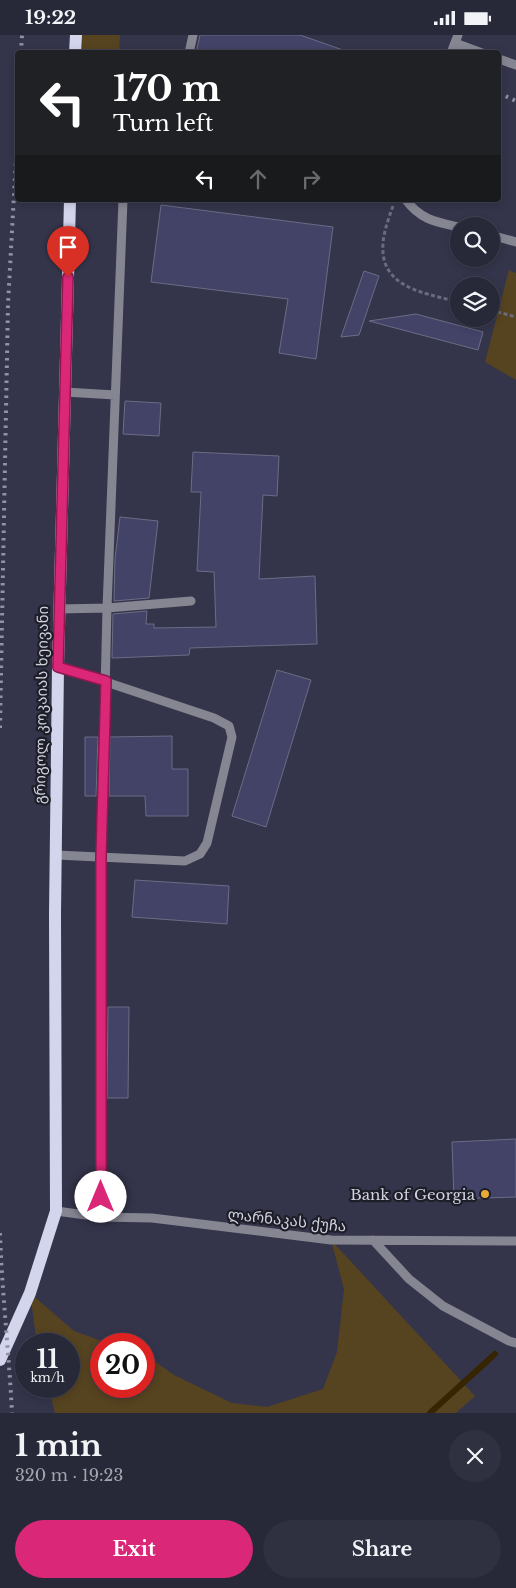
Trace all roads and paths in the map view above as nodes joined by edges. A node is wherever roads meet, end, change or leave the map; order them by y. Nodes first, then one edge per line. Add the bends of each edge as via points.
1 (76, 35) edge
2 (193, 35) edge
3 (456, 39) edge
4 (75, 50) edge
5 (189, 50) edge
6 (476, 50) edge
7 (501, 60) edge
8 (516, 65) edge
9 (70, 202) edge
10 (122, 202) edge
11 (394, 202) edge
12 (408, 202) edge
13 (450, 225) edge
14 (500, 238) edge
15 (516, 242) edge
16 (450, 300) edge
17 (500, 313) edge
18 (516, 317) edge
19 (65, 392) junction
20 (115, 395) junction
21 (191, 601) dead end
22 (107, 608) junction
23 (59, 609) junction
24 (58, 667) junction
25 (106, 681) junction
26 (56, 855) junction
27 (101, 857) junction
28 (56, 1211) junction
29 (101, 1217) junction
30 (373, 1240) junction
31 (516, 1241) edge
32 (516, 1343) edge
33 (0, 1360) edge

1 - 4 main road
2 - 5 street
3 - 6 street
7 - 8 street
9 - 19 main road, გრიგოლ კოკაიას ხეივანი
10 - 20 street
11 - 16 path via 384,232 383,256 390,275 415,291
12 - 13 street via 419,214
14 - 15 street
17 - 18 path
19 - 20 street
19 - 23 main road, გრიგოლ კოკაიას ხეივანი
20 - 22 street
21 - 22 street
22 - 23 street
22 - 25 street
23 - 24 main road, გრიგოლ კოკაიას ხეივანი
24 - 25 street
24 - 26 main road, გრიგოლ კოკაიას ხეივანი
25 - 27 street
25 - 27 street via 214,718 229,726 232,737 208,843 200,854 185,861
26 - 27 street
26 - 28 main road, გრიგოლ კოკაიას ხეივანი
27 - 29 street
28 - 29 street, ლარნაკას ქუჩა
28 - 33 main road, გრიგოლ კოკაიას ხეივანი via 30,1293
29 - 30 street, ლარნაკას ქუჩა via 152,1217 331,1240
30 - 31 street, ლარნაკას ქუჩა
30 - 32 street via 409,1279 443,1306

